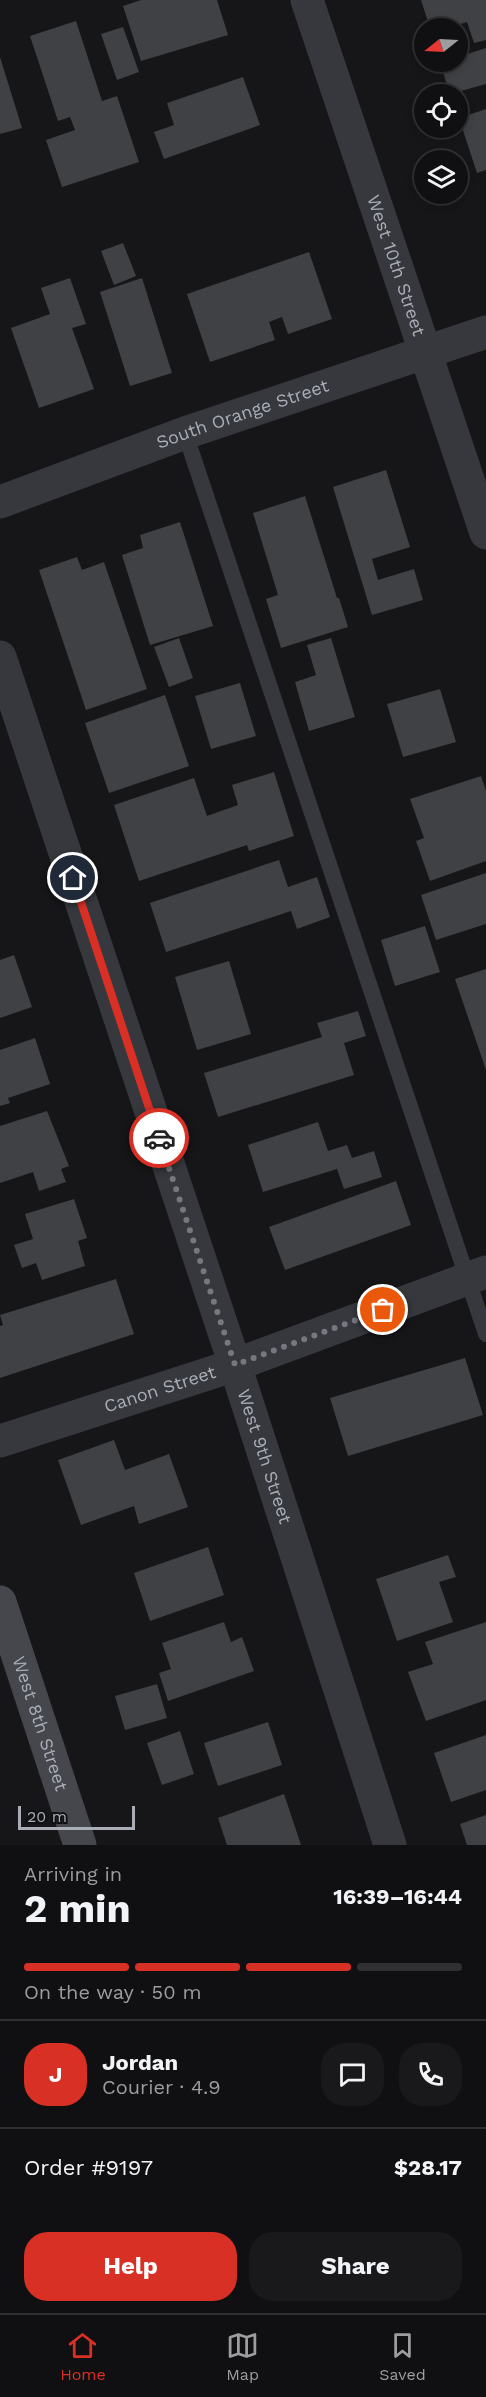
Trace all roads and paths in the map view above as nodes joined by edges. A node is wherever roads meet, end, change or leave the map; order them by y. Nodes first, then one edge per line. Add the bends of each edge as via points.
1 (307, 0) edge
2 (486, 332) edge
3 (427, 352) junction
4 (185, 433) junction
5 (0, 502) edge
6 (486, 532) edge
7 (0, 657) edge
8 (477, 1275) edge
9 (486, 1334) edge
10 (235, 1365) junction
11 (0, 1441) edge
12 (0, 1602) edge
13 (80, 1845) edge
14 (390, 1845) edge

1 - 3 street, West 10th Street
2 - 3 street, South Orange Street
3 - 4 street, South Orange Street
3 - 6 street, West 10th Street
4 - 5 street, South Orange Street
4 - 8 lane
7 - 10 street, West 9th Street
8 - 9 lane
8 - 10 street, Canon Street
10 - 11 street, Canon Street
10 - 14 street, West 9th Street
12 - 13 main road, West 8th Street

